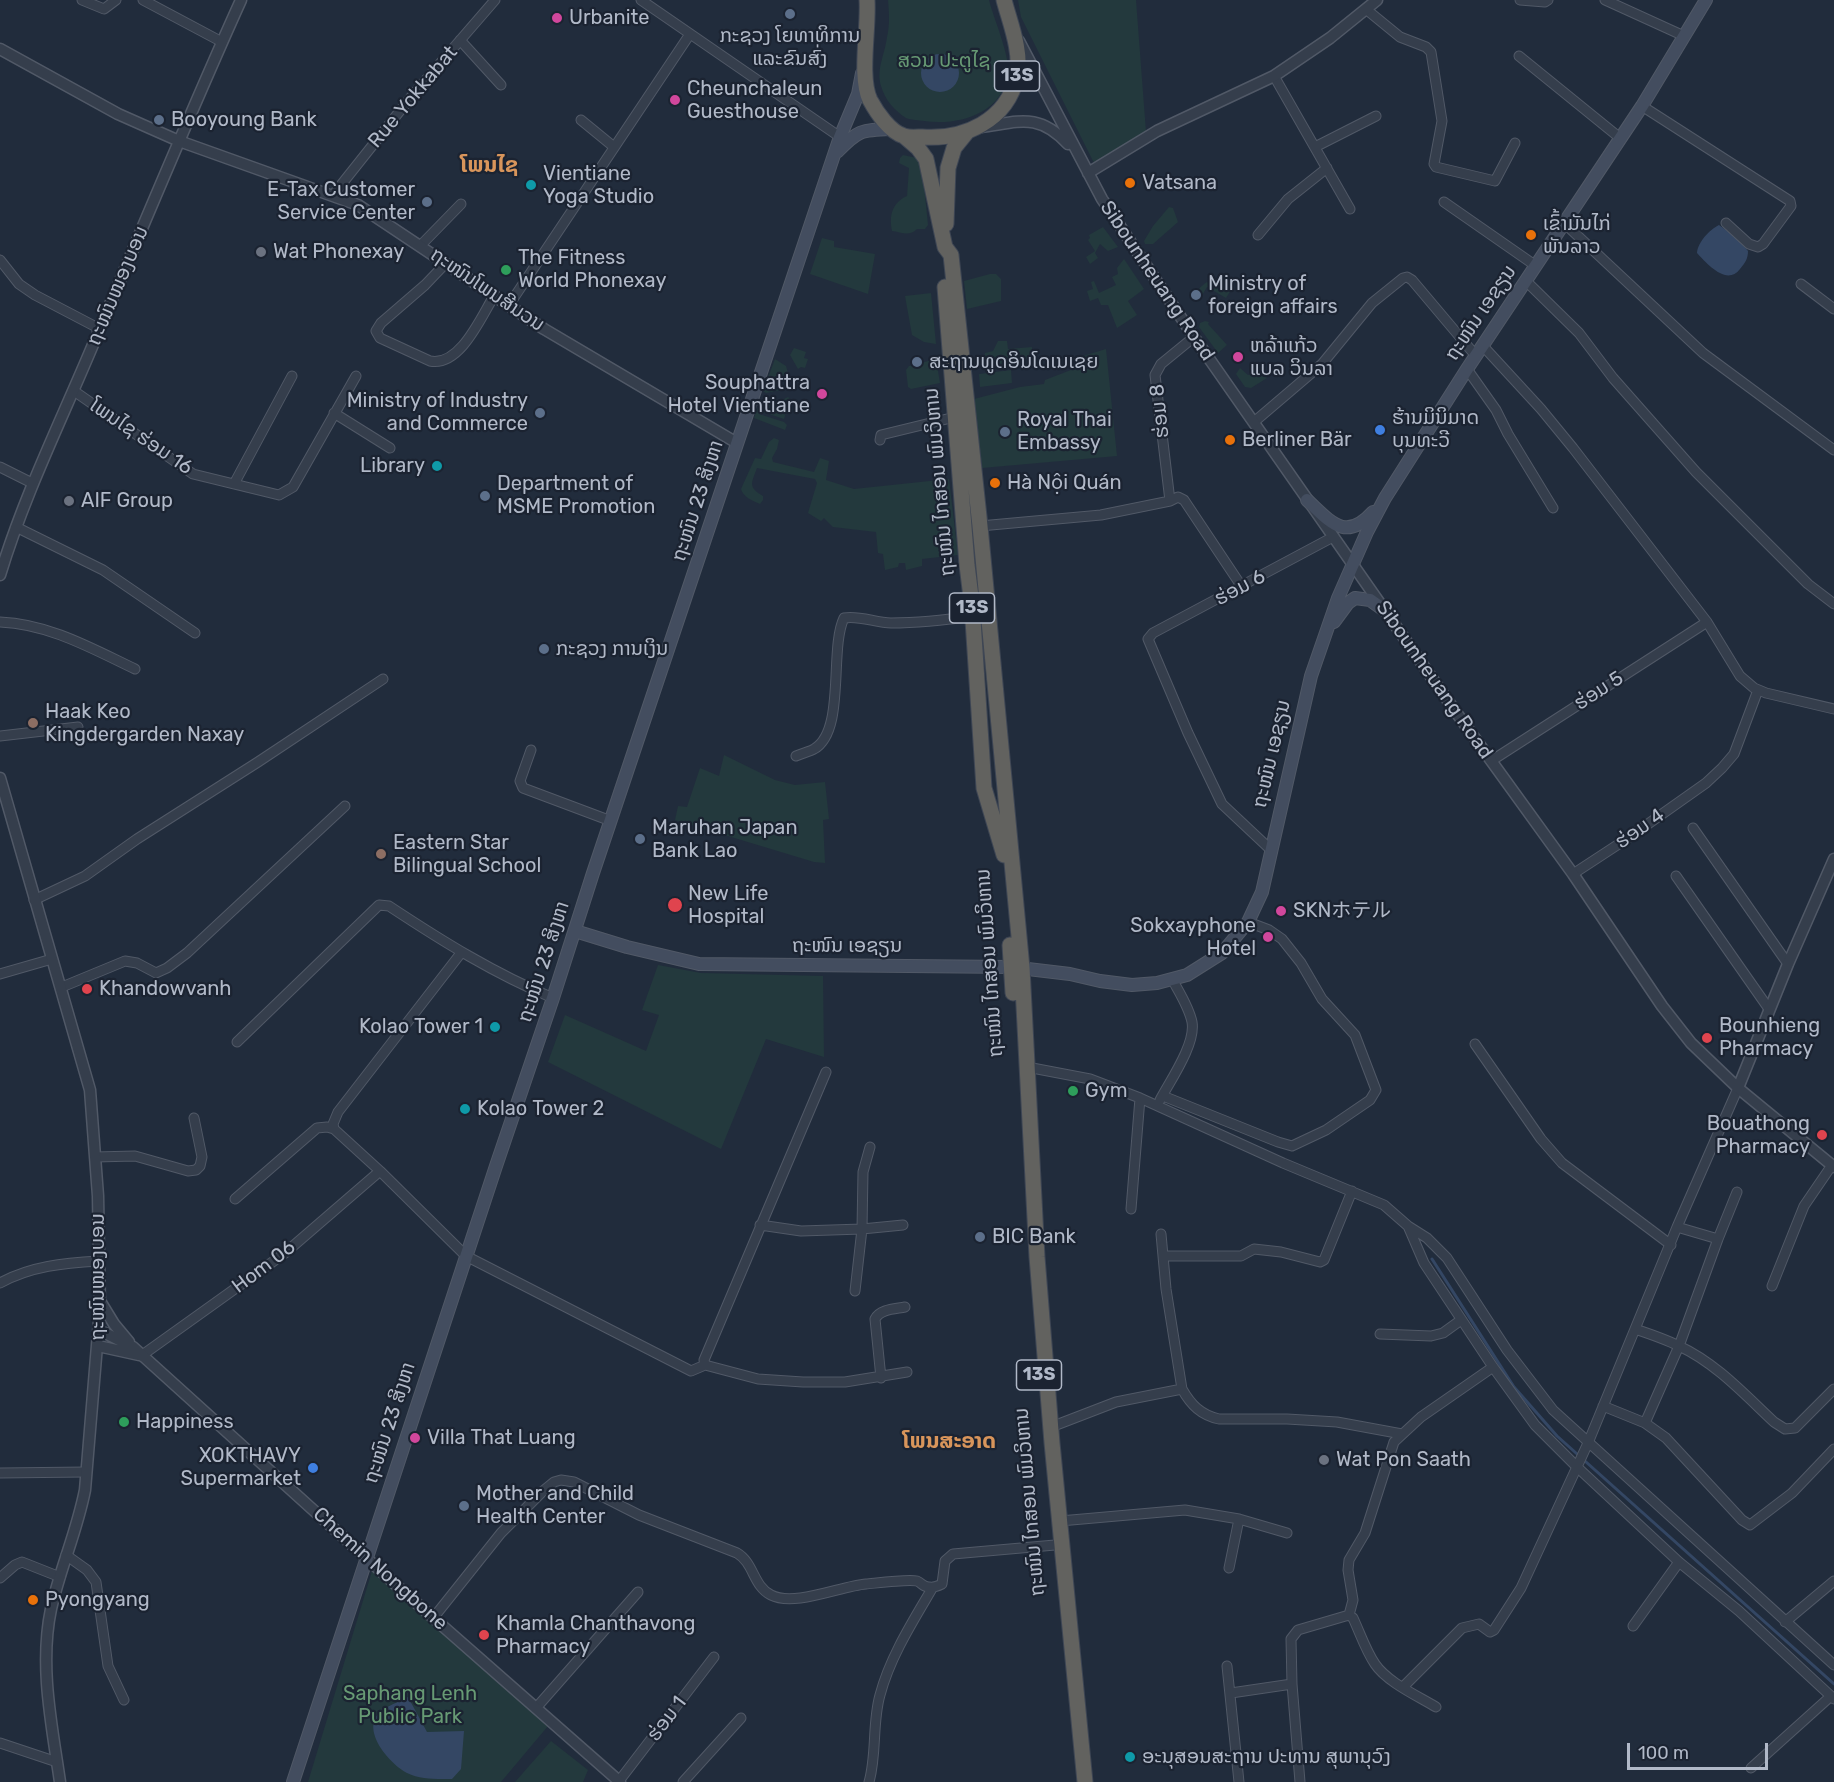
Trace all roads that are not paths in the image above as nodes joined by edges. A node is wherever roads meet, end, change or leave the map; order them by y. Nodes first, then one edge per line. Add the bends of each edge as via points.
1 (82, 0) edge
2 (116, 0) edge
3 (143, 0) edge
4 (241, 0) edge
5 (495, 0) edge
6 (641, 0) edge
7 (867, 0) edge
8 (1004, 0) edge
9 (1377, 0) edge
10 (1520, 0) edge
11 (1548, 0) edge
12 (1605, 0) edge
13 (1706, 0) edge
14 (1367, 10) junction
15 (1011, 25) junction
16 (690, 34) junction
17 (1684, 36) junction
18 (460, 40) junction
19 (222, 42) junction
20 (0, 49) edge
21 (1519, 56) dead end
22 (864, 63) junction
23 (1274, 76) junction
24 (501, 86) dead end
25 (1642, 106) junction
26 (1376, 116) dead end
27 (580, 120) dead end
28 (973, 129) junction
29 (897, 132) junction
30 (840, 137) junction
31 (1620, 138) junction
32 (178, 141) junction
33 (1515, 143) dead end
34 (614, 147) junction
35 (1315, 147) junction
36 (834, 155) junction
37 (1078, 155) junction
38 (1327, 168) junction
39 (1088, 173) junction
40 (333, 195) junction
41 (1444, 202) dead end
42 (462, 204) dead end
43 (1350, 209) dead end
44 (1726, 223) dead end
45 (1564, 224) junction
46 (1258, 235) dead end
47 (420, 246) junction
48 (945, 247) junction
49 (0, 260) edge
50 (446, 263) junction
51 (1536, 266) junction
52 (1526, 281) junction
53 (1800, 284) dead end
54 (494, 296) junction
55 (509, 305) junction
56 (1834, 309) edge
57 (953, 328) junction
58 (100, 329) junction
59 (1194, 337) junction
60 (1479, 351) junction
61 (1467, 369) junction
62 (292, 376) dead end
63 (356, 376) dead end
64 (74, 391) junction
65 (334, 413) junction
66 (955, 417) junction
67 (1254, 422) junction
68 (880, 440) dead end
69 (737, 443) junction
70 (390, 448) dead end
71 (1834, 450) edge
72 (0, 467) edge
73 (32, 483) junction
74 (234, 484) junction
75 (1385, 498) junction
76 (1307, 500) junction
77 (1170, 501) junction
78 (1553, 508) dead end
79 (980, 526) junction
80 (16, 527) junction
81 (1333, 537) junction
82 (1352, 565) junction
83 (0, 575) edge
84 (1242, 587) junction
85 (1834, 604) edge
86 (1384, 610) junction
87 (973, 616) junction
88 (0, 622) edge
89 (1707, 622) junction
90 (195, 633) dead end
91 (1322, 639) junction
92 (135, 669) dead end
93 (383, 679) dead end
94 (1758, 690) junction
95 (1834, 709) edge
96 (78, 727) dead end
97 (0, 736) edge
98 (531, 750) dead end
99 (796, 756) dead end
100 (1491, 761) junction
101 (0, 778) edge
102 (345, 806) dead end
103 (611, 821) junction
104 (1693, 828) dead end
105 (1271, 850) junction
106 (1834, 859) edge
107 (1573, 874) junction
108 (1676, 876) dead end
109 (34, 900) junction
110 (1248, 922) junction
111 (575, 931) junction
112 (461, 953) junction
113 (52, 959) junction
114 (1788, 964) junction
115 (1017, 967) junction
116 (0, 975) edge
117 (1172, 979) junction
118 (62, 987) junction
119 (554, 998) junction
120 (1769, 1010) junction
121 (237, 1042) dead end
122 (1475, 1044) dead end
123 (1027, 1067) junction
124 (826, 1072) dead end
125 (1738, 1088) junction
126 (1162, 1096) junction
127 (1140, 1098) junction
128 (1157, 1106) junction
129 (194, 1118) dead end
130 (334, 1129) junction
131 (870, 1147) dead end
132 (95, 1157) junction
133 (1833, 1166) edge
134 (380, 1171) junction
135 (1352, 1191) junction
136 (1737, 1192) dead end
137 (236, 1199) dead end
138 (1131, 1209) dead end
139 (760, 1225) junction
140 (903, 1225) dead end
141 (1408, 1226) junction
142 (1677, 1227) junction
143 (862, 1229) junction
144 (1161, 1234) dead end
145 (1718, 1239) junction
146 (1671, 1245) junction
147 (466, 1256) junction
148 (1162, 1256) junction
149 (99, 1261) junction
150 (0, 1283) edge
151 (1772, 1286) dead end
152 (855, 1291) dead end
153 (100, 1301) junction
154 (905, 1307) dead end
155 (1461, 1320) junction
156 (1635, 1329) junction
157 (99, 1330) junction
158 (1380, 1334) dead end
159 (98, 1346) junction
160 (1680, 1346) junction
161 (133, 1347) junction
162 (141, 1356) junction
163 (705, 1365) junction
164 (1493, 1367) junction
165 (908, 1372) dead end
166 (881, 1378) junction
167 (1182, 1389) junction
168 (1834, 1389) edge
169 (1603, 1406) junction
170 (1645, 1423) junction
171 (1051, 1427) junction
172 (1402, 1434) junction
173 (1588, 1443) junction
174 (1834, 1449) edge
175 (1576, 1467) junction
176 (86, 1472) junction
177 (0, 1473) edge
178 (1239, 1520) junction
179 (1060, 1521) junction
180 (1287, 1533) dead end
181 (1055, 1545) junction
182 (66, 1555) junction
183 (367, 1558) junction
184 (1679, 1562) junction
185 (1229, 1568) dead end
186 (60, 1577) junction
187 (0, 1578) edge
188 (1834, 1581) edge
189 (933, 1587) junction
190 (638, 1592) dead end
191 (1349, 1615) junction
192 (434, 1617) junction
193 (1785, 1622) junction
194 (1633, 1626) dead end
195 (714, 1657) dead end
196 (1834, 1665) edge
197 (1227, 1666) dead end
198 (1292, 1684) junction
199 (1403, 1687) junction
200 (1231, 1693) junction
201 (1832, 1698) edge
202 (124, 1700) dead end
203 (1436, 1707) dead end
204 (536, 1708) junction
205 (741, 1718) dead end
206 (0, 1743) edge
207 (57, 1762) junction
208 (1751, 1768) dead end
209 (60, 1782) edge
210 (293, 1782) edge
211 (620, 1782) edge
212 (683, 1782) edge
213 (869, 1782) edge
214 (1077, 1782) edge
215 (1085, 1782) edge
216 (1239, 1782) edge
217 (1300, 1782) edge

1 - 2 street via 104,9
3 - 19 street
4 - 19 street, ຖະໜົນໜອງບອນ
5 - 18 street, Rue Yokkabat
6 - 16 street
7 - 22 highway, 13S
8 - 15 highway, 13S
9 - 14 street
10 - 11 street
12 - 17 street
13 - 17 main road, ຖະໜົນ ເອຊຽນ
14 - 23 street
14 - 33 street via 1400,37 1431,52 1442,121 1436,167 1495,181
15 - 28 highway, 13S via 1017,76 1006,103
15 - 37 street, Sibounheuang Road
16 - 30 street
16 - 34 street
17 - 25 main road, ຖະໜົນ ເອຊຽນ
18 - 24 street
18 - 40 street, Rue Yokkabat
19 - 32 street, ຖະໜົນໜອງບອນ
20 - 32 street, ຖະໜົນໂພນສີນວນ via 118,114
21 - 31 street
22 - 29 highway, 13S via 869,99
22 - 30 main road, ຖະໜົນ 23 ສິງຫາ via 858,94
23 - 35 street
23 - 39 street via 1157,131
25 - 31 main road, ຖະໜົນ ເອຊຽນ
25 - 44 street via 1790,201 1787,212 1758,247
26 - 35 street
27 - 34 street
28 - 29 highway, 13S via 942,139
28 - 37 street, Sibounheuang Road via 1024,121 1043,123
28 - 48 highway, 13S via 954,148 948,168
29 - 36 main road, ຖະໜົນ 23 ສິງຫາ via 865,129
29 - 48 highway, 13S via 926,159
30 - 36 main road, ຖະໜົນ 23 ສິງຫາ
31 - 45 main road, ຖະໜົນ ເອຊຽນ
32 - 40 street, ຖະໜົນໂພນສີນວນ
32 - 58 street, ຖະໜົນໜອງບອນ
34 - 55 street
35 - 38 street
36 - 69 main road, ຖະໜົນ 23 ສິງຫາ
37 - 39 street, Sibounheuang Road
38 - 43 street
38 - 46 street via 1288,199
39 - 59 street, Sibounheuang Road
40 - 47 street, ຖະໜົນໂພນສີນວນ via 358,205
41 - 51 street
42 - 47 street
45 - 51 main road, ຖະໜົນ ເອຊຽນ
45 - 71 street via 1703,353
47 - 50 street, ຖະໜົນໂພນສີນວນ
48 - 57 highway, ຖະໜົນ ໄກສອນ ພົມວິຫານ / 13S via 942,256
49 - 58 street via 19,284 35,296
50 - 54 street, ຖະໜົນໂພນສີນວນ
50 - 54 street via 377,327 380,338 439,363 463,346
51 - 52 main road, ຖະໜົນ ເອຊຽນ
52 - 60 main road, ຖະໜົນ ເອຊຽນ
52 - 85 street via 1579,333 1696,472 1808,584
53 - 56 street
54 - 55 street, ຖະໜົນໂພນສີນວນ
55 - 69 street, ຖະໜົນໂພນສີນວນ via 592,359
57 - 66 highway, ຖະໜົນ ໄກສອນ ພົມວິຫານ / 13S
57 - 79 highway, ຖະໜົນ ໄກສອນ ພົມວິຫານ / 13S
58 - 64 street, ຖະໜົນໜອງບອນ
59 - 67 street, Sibounheuang Road
59 - 77 street, ຮ່ອມ 8 via 1161,364 1155,375
60 - 61 main road, ຖະໜົນ ເອຊຽນ
60 - 67 street via 1412,280 1402,278 1372,303 1322,364
60 - 89 street via 1541,409
61 - 75 main road, ຖະໜົນ ເອຊຽນ
61 - 78 street via 1497,410
62 - 74 street
63 - 65 street, ໂພນໄຊ ຮ່ອມ 16
64 - 73 street, ຖະໜົນໜອງບອນ
64 - 74 street, ໂພນໄຊ ຮ່ອມ 16 via 193,474
65 - 70 street
65 - 74 street, ໂພນໄຊ ຮ່ອມ 16 via 287,492 279,495
66 - 68 street via 881,435
66 - 87 highway, ຖະໜົນ ໄກສອນ ພົມວິຫານ / 13S
67 - 76 street, Sibounheuang Road
69 - 103 main road, ຖະໜົນ 23 ສິງຫາ
72 - 73 street
73 - 80 street, ຖະໜົນໜອງບອນ
75 - 76 main road via 1352,527 1332,524
75 - 82 main road, ຖະໜົນ ເອຊຽນ
76 - 81 street, Sibounheuang Road
77 - 79 street via 1101,515
77 - 84 street via 1178,497 1184,500
79 - 115 highway, ຖະໜົນ ໄກສອນ ພົມວິຫານ / 13S
80 - 83 street, ຖະໜົນໜອງບອນ
80 - 90 street via 103,570
81 - 82 street, Sibounheuang Road
81 - 84 street, ຮ່ອມ 6
82 - 86 street, Sibounheuang Road
82 - 91 main road, ຖະໜົນ ເອຊຽນ
84 - 105 street, ຮ່ອມ 6 via 1153,633 1149,639 1222,804
86 - 91 main road via 1370,600 1355,598 1341,610
86 - 100 street, Sibounheuang Road
87 - 99 street via 892,623 844,618 829,732 816,748
87 - 115 highway, ຖະໜົນ ໄກສອນ ພົມວິຫານ / 13S via 984,788 1003,849
88 - 92 street via 59,633
89 - 94 street via 1740,676
89 - 100 street, ຮ່ອມ 5
91 - 105 main road, ຖະໜົນ ເອຊຽນ
93 - 109 street via 85,876
94 - 95 street
94 - 107 street, ຮ່ອມ 4 via 1734,754 1706,783
96 - 97 street
98 - 103 street via 520,782 524,788
100 - 107 street, Sibounheuang Road
101 - 109 street, ຖະໜົນໜອງບອນ
102 - 118 street via 167,968 156,974 125,961
103 - 111 main road, ຖະໜົນ 23 ສິງຫາ
104 - 114 street
105 - 110 main road, ຖະໜົນ ເອຊຽນ via 1262,892
106 - 114 street
107 - 125 street, Sibounheuang Road via 1662,1006 1691,1043
108 - 120 street
109 - 113 street, ຖະໜົນໜອງບອນ
110 - 117 main road, ຖະໜົນ ເອຊຽນ via 1222,953 1187,975
110 - 126 street via 1282,939 1301,963 1322,999 1355,1035 1376,1090 1370,1100 1326,1130 1292,1146
111 - 115 main road, ຖະໜົນ ເອຊຽນ via 699,964
111 - 119 main road, ຖະໜົນ 23 ສິງຫາ
112 - 119 street
112 - 121 street via 390,906 379,905
112 - 130 street via 338,1112
113 - 116 street
113 - 118 street, ຖະໜົນໜອງບອນ
114 - 120 street
115 - 117 main road, ຖະໜົນ ເອຊຽນ via 1132,985
115 - 123 highway, ຖະໜົນ ໄກສອນ ພົມວິຫານ / 13S
115 - 181 highway, ຖະໜົນ ໄກສອນ ພົມວິຫານ / 13S via 1028,1245
117 - 126 street via 1190,1014 1192,1032
118 - 132 street, ຖະໜົນໜອງບອນ via 90,1090
119 - 147 main road, ຖະໜົນ 23 ສິງຫາ
120 - 125 street
122 - 146 street via 1540,1139 1562,1163
123 - 127 street via 1090,1079
123 - 171 highway, ຖະໜົນ ໄກສອນ ພົມວິຫານ / 13S
124 - 139 street
125 - 133 street, Sibounheuang Road
125 - 142 street
126 - 128 street
127 - 128 street
127 - 138 street
128 - 135 street
129 - 132 street via 202,1157 196,1170 135,1156
130 - 134 street
130 - 137 street via 317,1128
131 - 143 street via 863,1172
132 - 149 street, ຖະໜົນໜອງບອນ
133 - 151 street via 1804,1206
134 - 147 street
134 - 162 street, Hom 06 via 285,1253
135 - 141 street via 1384,1205
135 - 148 street via 1320,1262 1254,1249 1235,1257
136 - 145 street
139 - 143 street via 801,1231
139 - 163 street
140 - 143 street
141 - 155 street via 1424,1263
141 - 173 street via 1448,1258 1507,1350 1553,1410
142 - 145 street
142 - 146 street
143 - 152 street
144 - 148 street
145 - 160 street
146 - 156 street
147 - 163 street via 691,1371
147 - 183 main road, ຖະໜົນ 23 ສິງຫາ
148 - 167 street
149 - 150 street via 58,1264
149 - 153 street, ຖະໜົນໜອງບອນ
153 - 157 street, ຖະໜົນໜອງບອນ
153 - 161 street
154 - 166 street via 884,1311 875,1319
155 - 158 street via 1431,1336
155 - 164 street
156 - 160 street
156 - 169 street
157 - 159 street, ຖະໜົນໜອງບອນ
157 - 161 street, Chemin Nongbone
159 - 162 street, Chemin Nongbone
159 - 176 street, ຖະໜົນໜອງບອນ
160 - 168 street via 1712,1366 1785,1430 1795,1428
160 - 170 street
161 - 162 street, Chemin Nongbone
162 - 183 street, Chemin Nongbone
163 - 166 street via 781,1381
164 - 172 street
164 - 175 street via 1535,1425
165 - 166 street
167 - 171 street via 1116,1402
167 - 172 street via 1196,1409 1212,1418 1337,1422
169 - 170 street
169 - 173 street
170 - 174 street via 1676,1448 1750,1525 1792,1493
171 - 179 highway, ຖະໜົນ ໄກສອນ ພົມວິຫານ / 13S
172 - 191 street via 1394,1442 1365,1533 1349,1560 1353,1600
173 - 175 street
173 - 193 street
175 - 184 street
175 - 199 street via 1521,1588 1494,1630 1490,1632 1479,1624 1462,1628
176 - 177 street
176 - 182 street, ຖະໜົນໜອງບອນ via 81,1510
178 - 179 street via 1185,1510
178 - 180 street
178 - 185 street
179 - 215 highway, ຖະໜົນ ໄກສອນ ພົມວິຫານ / 13S
181 - 189 street via 953,1554 945,1562 942,1584
181 - 214 highway, ຖະໜົນ ໄກສອນ ພົມວິຫານ / 13S
182 - 186 street, ຖະໜົນໜອງບອນ
182 - 202 street via 96,1582 108,1666
183 - 192 street, Chemin Nongbone
183 - 210 main road, ຖະໜົນ 23 ສິງຫາ
184 - 194 street
184 - 201 street via 1739,1611
186 - 187 street via 19,1563
186 - 207 street, ຖະໜົນໜອງບອນ via 51,1609 46,1654
188 - 193 street
189 - 192 street via 916,1581 869,1583 777,1598 765,1592 747,1562 736,1553 639,1515 574,1482 561,1480 543,1491 501,1533
189 - 213 street via 906,1635 880,1695
190 - 204 street
191 - 198 street via 1294,1634
191 - 199 street via 1379,1669
192 - 204 street, Chemin Nongbone
193 - 196 street
195 - 211 street, ຮ່ອມ 1
197 - 200 street
198 - 200 street
198 - 217 street
199 - 203 street
200 - 216 street
201 - 208 street
204 - 211 street, Chemin Nongbone
205 - 212 street
206 - 207 street
207 - 209 street, ຖະໜົນໜອງບອນ

